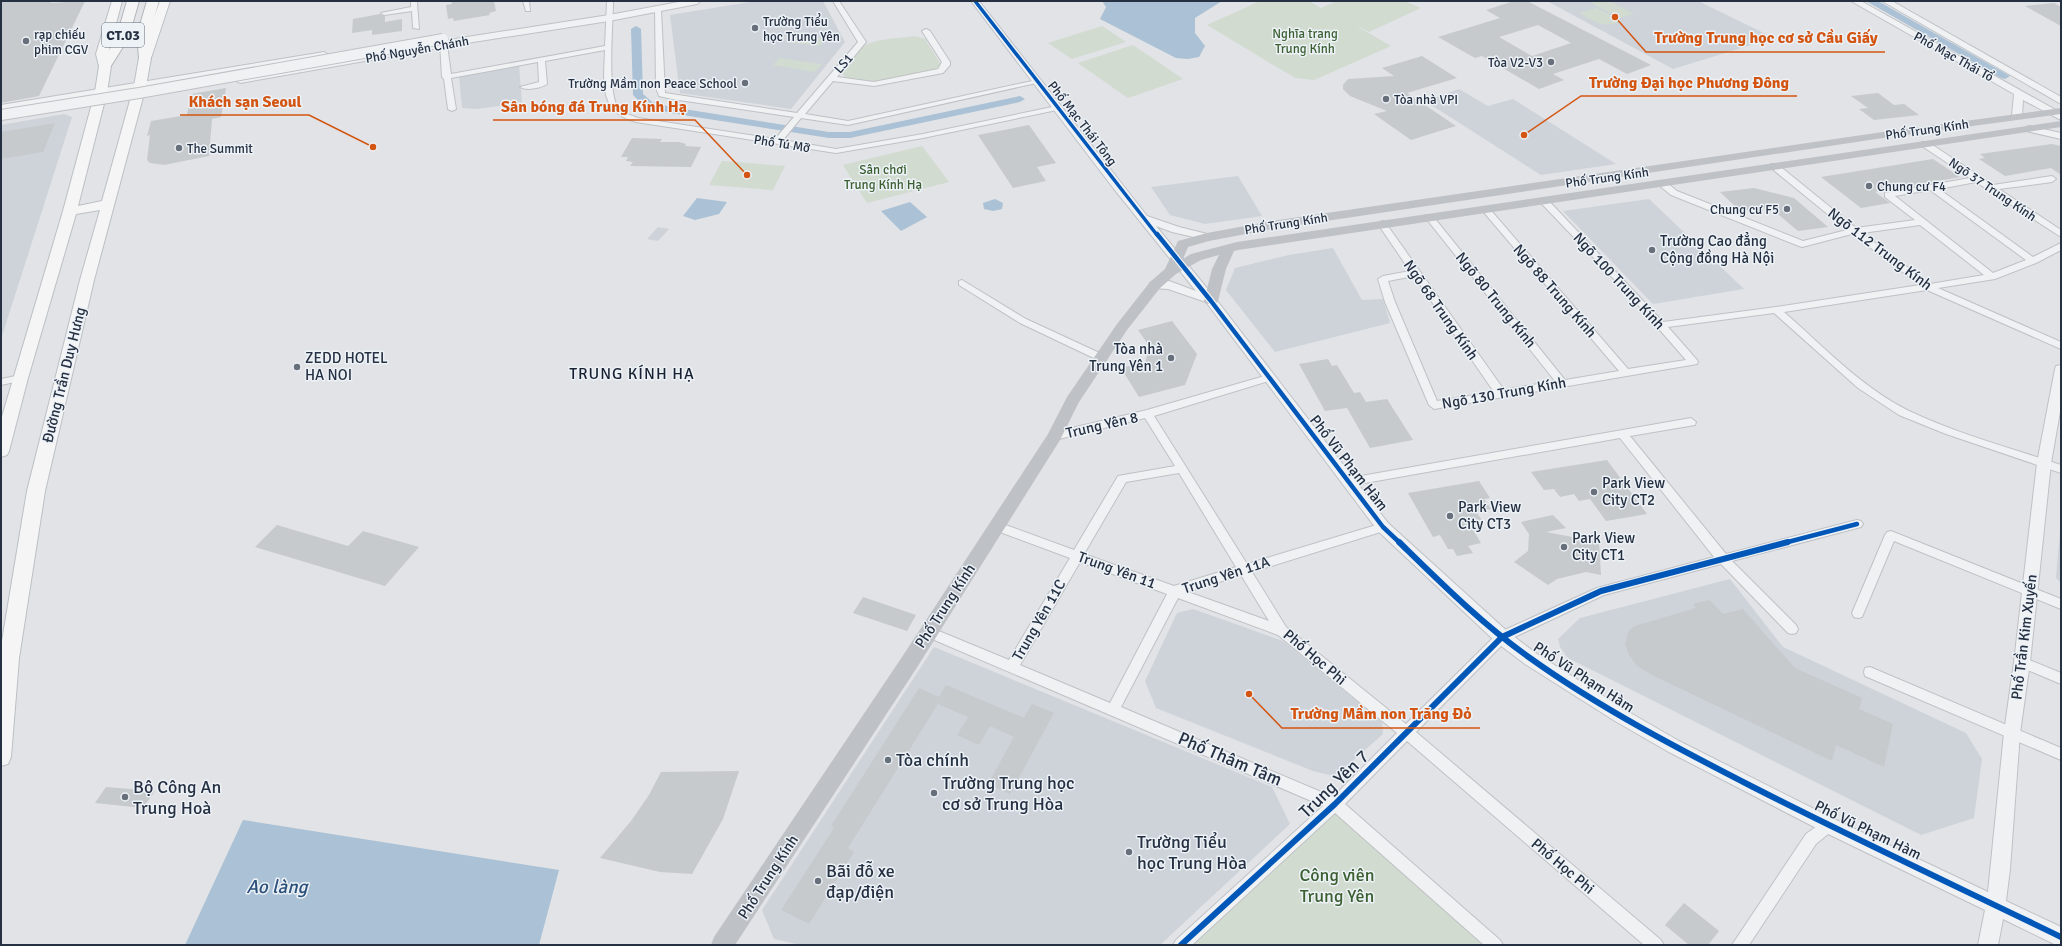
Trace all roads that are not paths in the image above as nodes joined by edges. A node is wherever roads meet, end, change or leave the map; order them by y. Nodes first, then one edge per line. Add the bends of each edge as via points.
1 (117, 1) edge
2 (133, 1) edge
3 (153, 1) edge
4 (165, 1) edge
5 (526, 1) edge
6 (673, 1) edge
7 (697, 1) edge
8 (836, 1) edge
9 (975, 1) edge
10 (1855, 1) edge
11 (1886, 1) edge
12 (414, 5) edge
13 (658, 5) edge
14 (528, 10) dead end
15 (610, 10) edge
16 (384, 13) dead end
17 (417, 28) dead end
18 (926, 31) dead end
19 (468, 36) junction
20 (443, 42) junction
21 (608, 47) junction
22 (145, 58) junction
23 (541, 59) junction
24 (105, 66) junction
25 (208, 75) junction
26 (446, 77) junction
27 (830, 78) junction
28 (2028, 81) junction
29 (1037, 82) junction
30 (2006, 85) junction
31 (198, 87) junction
32 (524, 87) dead end
33 (138, 92) junction
34 (2019, 92) junction
35 (2046, 92) junction
36 (2061, 94) edge
37 (100, 98) junction
38 (49, 100) junction
39 (2061, 101) edge
40 (1, 108) edge
41 (1057, 108) junction
42 (452, 109) dead end
43 (40, 113) junction
44 (2058, 113) edge
45 (1, 115) edge
46 (2017, 116) junction
47 (1, 119) edge
48 (797, 119) junction
49 (2061, 124) edge
50 (2030, 129) junction
51 (2061, 136) edge
52 (776, 142) junction
53 (1925, 144) junction
54 (1774, 166) junction
55 (2052, 178) dead end
56 (1978, 179) junction
57 (1663, 184) junction
58 (1931, 187) junction
59 (1992, 188) junction
60 (1544, 201) junction
61 (108, 204) junction
62 (1485, 209) junction
63 (70, 211) junction
64 (1429, 217) junction
65 (1146, 219) junction
66 (1922, 222) junction
67 (1382, 224) junction
68 (1854, 231) junction
69 (2061, 234) edge
70 (1207, 236) junction
71 (2061, 246) edge
72 (1229, 248) junction
73 (2033, 261) junction
74 (1177, 264) junction
75 (1415, 273) junction
76 (1992, 277) junction
77 (962, 283) dead end
78 (1155, 285) junction
79 (1928, 287) junction
80 (1211, 301) junction
81 (1776, 310) junction
82 (1661, 325) junction
83 (2061, 346) edge
84 (1102, 358) junction
85 (1693, 362) joint
86 (2061, 369) edge
87 (1625, 372) junction
88 (20, 378) junction
89 (1268, 378) junction
90 (1, 382) edge
91 (1562, 382) junction
92 (1501, 394) junction
93 (1148, 414) junction
94 (1691, 422) dead end
95 (1623, 435) junction
96 (1055, 436) junction
97 (1, 451) edge
98 (2044, 463) junction
99 (1181, 469) junction
100 (2061, 469) edge
101 (1348, 482) junction
102 (1856, 524) dead end
103 (996, 526) junction
104 (1383, 526) junction
105 (1077, 556) junction
106 (1723, 559) junction
107 (1245, 568) junction
108 (1175, 591) junction
109 (2029, 592) junction
110 (2061, 604) edge
111 (1858, 613) dead end
112 (1792, 629) dead end
113 (1282, 631) junction
114 (7, 632) edge
115 (929, 632) junction
116 (1502, 637) junction
117 (5, 659) edge
118 (2022, 662) junction
119 (1012, 667) junction
120 (1870, 672) dead end
121 (2061, 679) edge
122 (1113, 710) junction
123 (1407, 733) junction
124 (2012, 733) junction
125 (2061, 754) edge
126 (1, 757) edge
127 (1335, 804) junction
128 (1828, 825) junction
129 (1996, 905) junction
130 (2061, 937) edge
131 (726, 944) edge
132 (1181, 945) edge
133 (1495, 945) edge
134 (1656, 945) edge
135 (1740, 945) edge
136 (1988, 945) edge

1 - 24 main road via 102,54
2 - 24 highway, CT.03 via 122,39
3 - 22 highway, CT.03 via 143,35
4 - 22 main road, Đường Trần Duy Hưng
5 - 14 street
6 - 13 street, Phố Nguyễn Chánh
7 - 13 street, Phố Nguyễn Chánh
8 - 27 street, LS1 via 862,42
9 - 29 street, Phố Mạc Thái Tông
10 - 30 street, Phố Mạc Thái Tổ
11 - 28 street, Phố Mạc Thái Tổ
12 - 16 street
12 - 17 street
13 - 15 street, Phố Nguyễn Chánh
13 - 48 street, Phố Tú Mỡ via 662,94
15 - 19 street, Phố Nguyễn Chánh
15 - 21 street, Phố Tú Mỡ
18 - 27 street via 946,62 940,70 874,84
19 - 20 street, Phố Nguyễn Chánh
19 - 25 street, Phố Nguyễn Chánh
20 - 26 street
20 - 31 street, Phố Nguyễn Chánh
20 - 45 street, bridge
21 - 23 street
21 - 52 street, Phố Tú Mỡ via 612,103 618,112 648,122
22 - 33 main road, Đường Trần Duy Hưng
23 - 26 street
23 - 32 street via 543,84
24 - 37 main road
25 - 31 street via 189,83 191,87
25 - 33 street, Phố Nguyễn Chánh
26 - 42 street
27 - 48 street, LS1
28 - 30 street
28 - 35 street, Phố Mạc Thái Tổ
29 - 41 street, Phố Mạc Thái Tông
29 - 48 street, Phố Tú Mỡ via 853,122
30 - 34 street, Phố Mạc Thái Tổ
31 - 33 street, Phố Nguyễn Chánh
33 - 37 street
33 - 61 main road, Đường Trần Duy Hưng
34 - 44 street, Phố Mạc Thái Tổ
34 - 46 street
35 - 36 street
35 - 39 street, Phố Mạc Thái Tổ
37 - 38 street
37 - 43 street
37 - 63 main road
38 - 40 street
38 - 43 street via 60,102 59,105
41 - 52 street, Phố Tú Mỡ via 846,151
41 - 65 street, Phố Mạc Thái Tông
43 - 47 street
44 - 46 main road, Phố Trung Kính
46 - 70 main road, Phố Trung Kính
48 - 52 street, LS1
49 - 50 main road, Phố Trung Kính
50 - 51 street
50 - 53 main road, Phố Trung Kính
53 - 54 main road, Phố Trung Kính
53 - 56 street, Ngõ 37 Trung Kính
54 - 57 main road, Phố Trung Kính
54 - 68 street, Ngõ 112 Trung Kính
55 - 59 street
56 - 58 street
56 - 59 street, Ngõ 37 Trung Kính
57 - 60 main road, Phố Trung Kính
57 - 68 street via 1674,192 1802,244
58 - 66 street via 1888,195
58 - 73 street
59 - 69 street, Ngõ 37 Trung Kính
60 - 62 main road, Phố Trung Kính
60 - 82 street, Ngõ 100 Trung Kính
61 - 63 main road
61 - 114 main road, Đường Trần Duy Hưng via 36,491
62 - 64 main road, Phố Trung Kính
62 - 87 street, Ngõ 88 Trung Kính
63 - 88 main road
64 - 67 main road, Phố Trung Kính
64 - 91 street, Ngõ 80 Trung Kính
65 - 70 street via 1180,231
65 - 74 street, Phố Mạc Thái Tông
66 - 68 street
66 - 76 street
67 - 72 main road, Phố Trung Kính
67 - 75 street, Ngõ 68 Trung Kính
68 - 79 street, Ngõ 112 Trung Kính
70 - 74 main road, Phố Trung Kính via 1183,244
71 - 73 street
72 - 74 main road, Phố Trung Kính
72 - 80 main road
73 - 76 street
74 - 78 main road, Phố Trung Kính
74 - 80 street, Phố Vũ Phạm Hàm
75 - 92 street, Ngõ 68 Trung Kính
75 - 92 street, Ngõ 130 Trung Kính via 1383,279 1390,302 1434,405
76 - 79 street
77 - 84 street via 1024,321
78 - 80 street via 1169,285
78 - 84 main road, Phố Trung Kính via 1122,327
79 - 81 street
79 - 83 street, Ngõ 112 Trung Kính
80 - 89 street, Phố Vũ Phạm Hàm
81 - 82 street
81 - 98 street via 1862,386 1903,412
82 - 85 street, Ngõ 100 Trung Kính
84 - 96 main road, Phố Trung Kính via 1072,401
85 - 87 street, Ngõ 130 Trung Kính
86 - 98 street, Phố Trần Kim Xuyến
87 - 91 street, Ngõ 130 Trung Kính
88 - 90 street
88 - 97 main road
89 - 93 street
89 - 101 street, Phố Vũ Phạm Hàm
91 - 92 street, Ngõ 130 Trung Kính
93 - 96 street, Trung Yên 8
93 - 99 street, Phố Học Phi
94 - 95 street
95 - 101 street
95 - 106 street
96 - 103 main road, Phố Trung Kính
98 - 100 street
98 - 109 street, Phố Trần Kim Xuyến
99 - 105 street, Trung Yên 11C via 1122,479
99 - 107 street, Phố Học Phi
101 - 104 street, Phố Vũ Phạm Hàm
102 - 106 street
103 - 105 street, Trung Yên 11
103 - 115 main road, Phố Trung Kính
104 - 107 street, Trung Yên 11A
104 - 116 street, Phố Vũ Phạm Hàm via 1418,562
105 - 108 street, Trung Yên 11
105 - 119 street, Trung Yên 11C
106 - 112 street
106 - 116 street via 1601,591
107 - 108 street, Trung Yên 11A
107 - 113 street, Phố Học Phi
108 - 113 street, Trung Yên 11
108 - 122 street, Trung Yên 11A
109 - 110 street
109 - 111 street via 1891,535
109 - 118 street, Phố Trần Kim Xuyến
113 - 123 street, Phố Học Phi
114 - 117 main road, Đường Trần Duy Hưng
115 - 119 street, Phố Thâm Tâm
115 - 131 main road, Phố Trung Kính
116 - 123 street, Trung Yên 7
116 - 128 street, Phố Vũ Phạm Hàm via 1531,659 1660,739
117 - 126 main road, Đường Trần Duy Hưng
118 - 121 street
118 - 124 street, Phố Trần Kim Xuyến
119 - 122 street, Phố Thâm Tâm
120 - 124 street
122 - 127 street, Phố Thâm Tâm
123 - 127 street, Trung Yên 7
123 - 134 street, Phố Học Phi
124 - 125 street
124 - 129 street, Phố Trần Kim Xuyến
127 - 132 street, Trung Yên 7
127 - 133 street, Phố Thâm Tâm
128 - 129 street, Phố Vũ Phạm Hàm
128 - 135 street via 1811,839
129 - 130 street, Phố Vũ Phạm Hàm
129 - 136 street, Phố Trần Kim Xuyến

